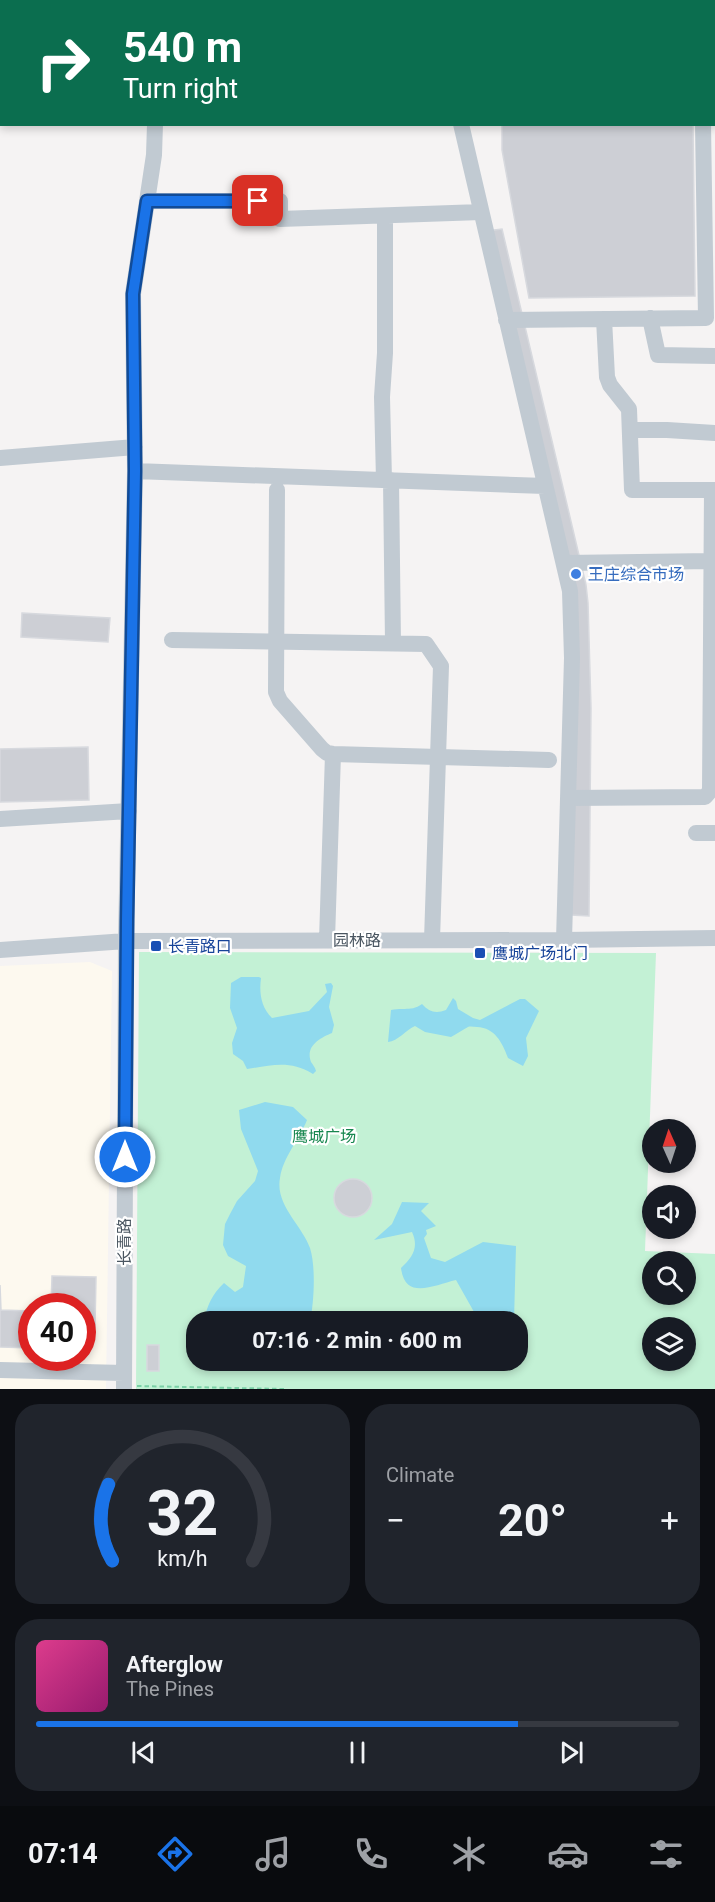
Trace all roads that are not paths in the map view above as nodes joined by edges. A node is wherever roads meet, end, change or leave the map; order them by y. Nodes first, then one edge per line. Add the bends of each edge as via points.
1 (155, 126) edge
2 (461, 126) edge
3 (703, 126) edge
4 (147, 201) junction
5 (481, 212) junction
6 (385, 216) junction
7 (710, 230) edge
8 (650, 318) junction
9 (604, 319) junction
10 (506, 320) junction
11 (715, 356) edge
12 (630, 430) junction
13 (715, 433) edge
14 (135, 447) junction
15 (0, 458) edge
16 (135, 471) junction
17 (388, 480) junction
18 (545, 486) junction
19 (277, 490) dead end
20 (713, 490) edge
21 (712, 561) junction
22 (565, 563) dead end
23 (713, 633) edge
24 (172, 640) dead end
25 (277, 641) junction
26 (393, 643) junction
27 (713, 702) edge
28 (333, 754) junction
29 (437, 757) junction
30 (549, 760) dead end
31 (568, 798) junction
32 (129, 811) junction
33 (0, 819) edge
34 (696, 833) dead end
35 (715, 833) edge
36 (715, 938) edge
37 (327, 940) junction
38 (432, 940) junction
39 (564, 940) junction
40 (126, 941) junction
41 (0, 950) edge
42 (0, 1370) edge
43 (124, 1382) edge

1 - 4 street, 长青路
2 - 5 street
3 - 7 street
4 - 6 street via 280,201 279,219
4 - 14 street, 长青路 via 133,294
5 - 6 street
5 - 10 street
6 - 17 street via 382,397
7 - 8 street via 706,318
8 - 9 street
8 - 11 street via 658,355
9 - 10 street
9 - 12 street via 607,377 629,409
10 - 18 street
12 - 13 street
12 - 20 street via 632,490
14 - 15 street
14 - 16 street, 长青路
16 - 17 street
16 - 32 street, 长青路
17 - 18 street
17 - 26 street
18 - 31 street via 572,610
19 - 25 street
20 - 21 street
21 - 22 street
21 - 23 street
23 - 27 street
24 - 25 street
25 - 26 street
25 - 28 street via 276,692 280,701 322,749
26 - 29 street via 426,644 441,666
27 - 31 street via 710,791 705,797
28 - 29 street
28 - 37 street
29 - 30 street
29 - 38 street
31 - 39 street
32 - 33 street
32 - 40 street, 长青路
34 - 35 street
36 - 39 street, 园林路
37 - 38 street, 园林路
37 - 40 street, 园林路
38 - 39 street, 园林路
40 - 41 street, 园林路
40 - 43 street, 长青路
42 - 43 street

